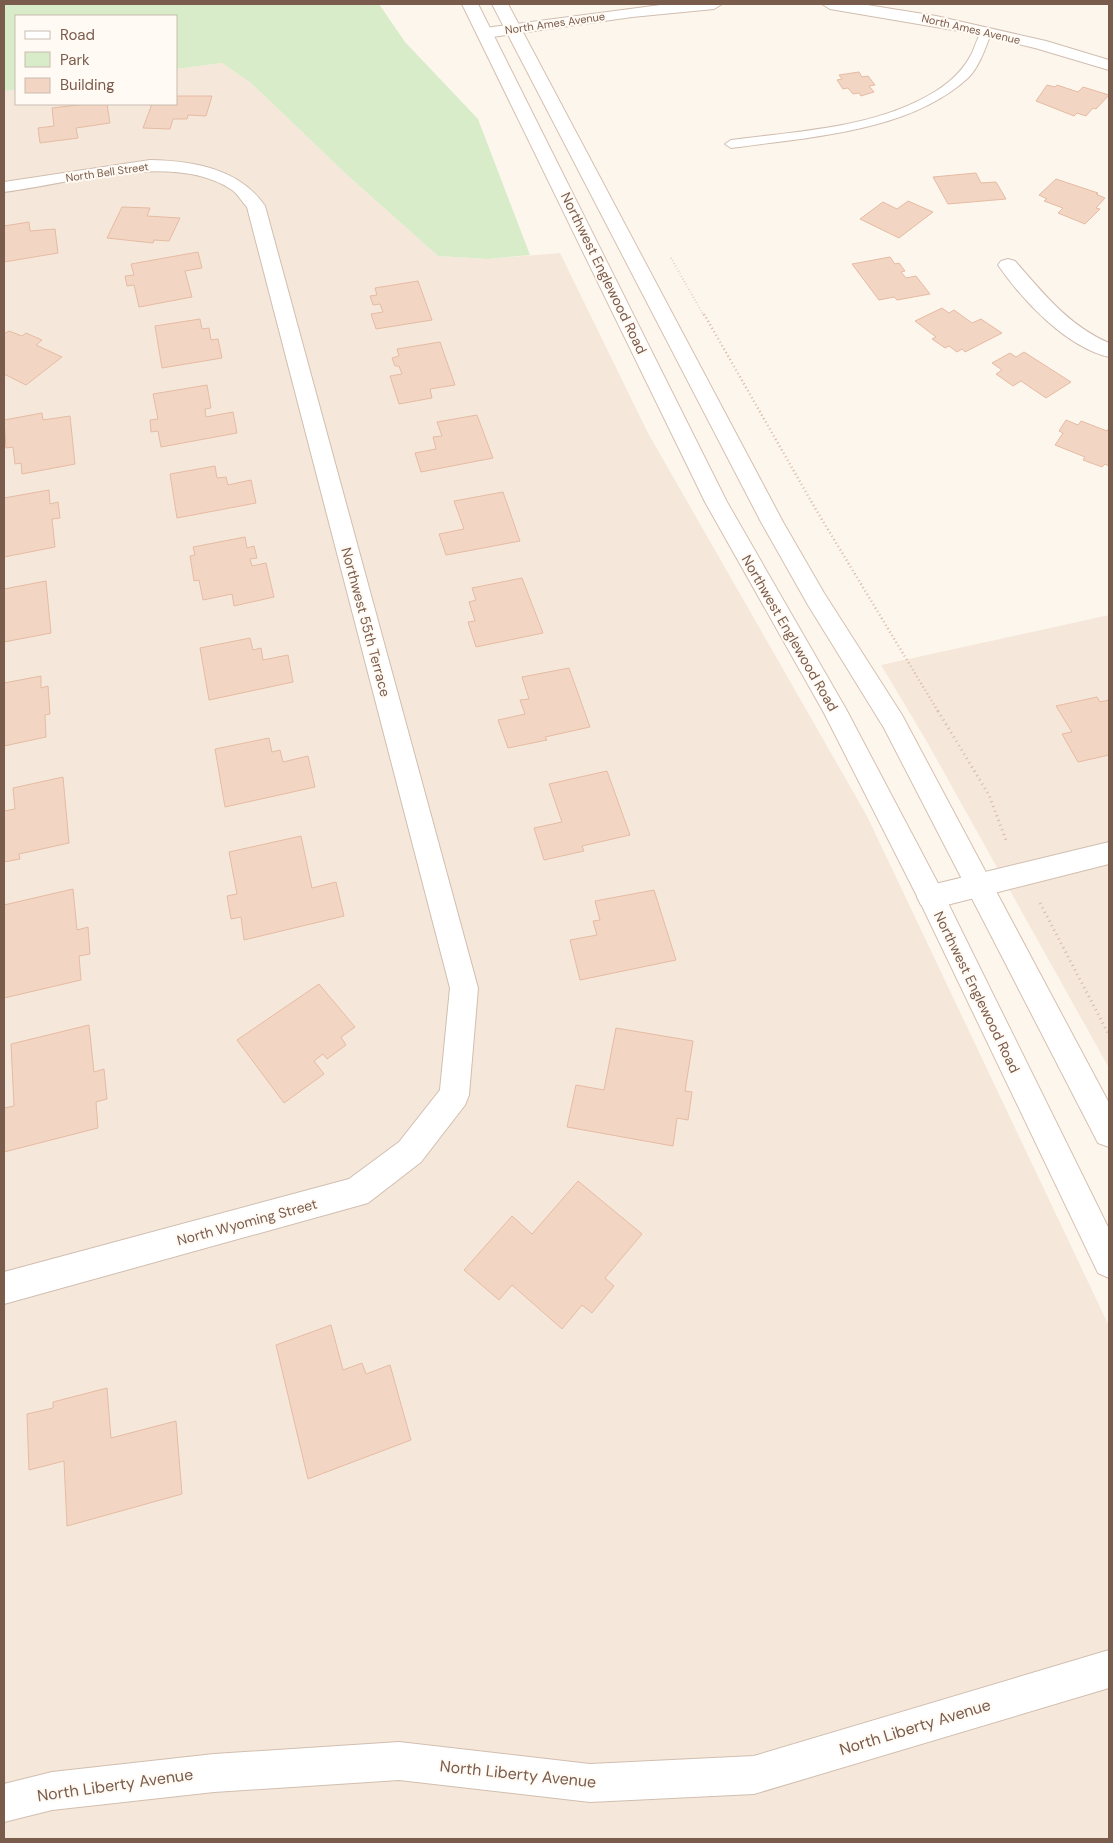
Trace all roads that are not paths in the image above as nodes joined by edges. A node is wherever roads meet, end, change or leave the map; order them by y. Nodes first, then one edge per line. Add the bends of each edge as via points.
1 (470, 4) edge
2 (500, 4) edge
3 (714, 4) edge
4 (830, 4) edge
5 (513, 29) junction
6 (987, 31) junction
7 (485, 33) junction
8 (1109, 65) edge
9 (731, 144) dead end
10 (210, 173) joint
11 (4, 187) edge
12 (1008, 265) dead end
13 (1109, 351) edge
14 (1109, 853) edge
15 (979, 884) junction
16 (931, 897) junction
17 (454, 1096) joint
18 (1109, 1133) edge
19 (1109, 1262) edge
20 (4, 1288) edge
21 (1109, 1669) edge
22 (4, 1803) edge

1 - 7 street, Northwest Englewood Road
2 - 5 street
3 - 5 street, North Ames Avenue
4 - 6 street, North Ames Avenue
5 - 7 street, North Ames Avenue
5 - 15 street via 772,522 893,722
6 - 8 street, North Ames Avenue
6 - 9 lane via 965,74 926,103 850,127
7 - 16 street, Northwest Englewood Road via 716,502 834,709
10 - 11 street, North Bell Street via 179,166 150,165
10 - 17 street, Northwest 55th Terrace via 239,187 256,206 464,988
12 - 13 street via 1047,310 1082,339
14 - 15 street
15 - 16 street
15 - 18 street
16 - 19 street, Northwest Englewood Road
17 - 20 street, North Wyoming Street via 410,1152 357,1192
21 - 22 street, North Liberty Avenue via 754,1775 590,1783 399,1761 214,1773 52,1791

